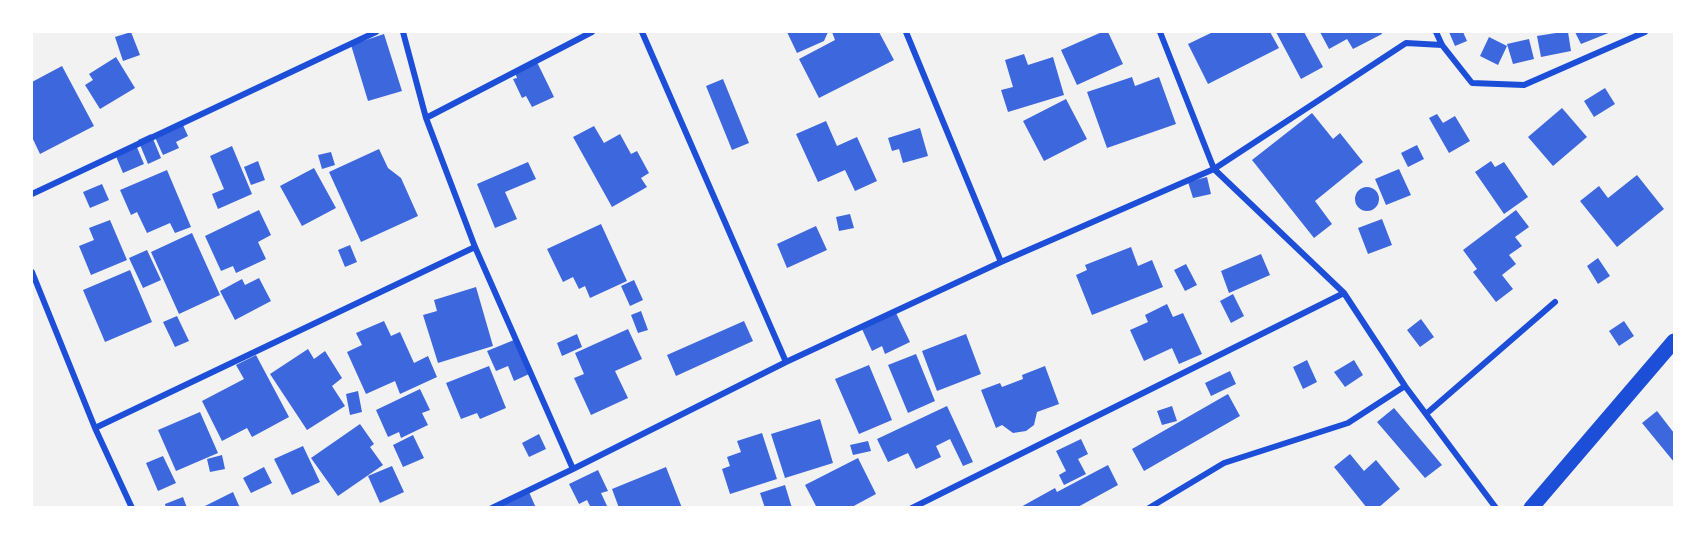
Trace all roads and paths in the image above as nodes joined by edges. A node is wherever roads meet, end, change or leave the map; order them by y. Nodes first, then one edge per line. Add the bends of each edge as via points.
1 (375, 32) edge
2 (403, 32) edge
3 (592, 32) edge
4 (642, 32) edge
5 (906, 32) edge
6 (1160, 32) edge
7 (1436, 32) edge
8 (1645, 32) edge
9 (1442, 45) junction
10 (426, 118) junction
11 (1214, 169) junction
12 (32, 194) edge
13 (475, 247) junction
14 (1001, 262) junction
15 (32, 272) edge
16 (1344, 293) junction
17 (1555, 302) dead end
18 (1674, 341) edge
19 (786, 362) junction
20 (1405, 386) junction
21 (1426, 414) junction
22 (95, 428) junction
23 (573, 469) junction
24 (132, 507) edge
25 (492, 507) edge
26 (912, 507) edge
27 (1149, 507) edge
28 (1496, 507) edge
29 (1531, 507) edge

1 - 12 street
2 - 10 street
3 - 10 street
4 - 19 street
5 - 14 street
6 - 11 street
7 - 9 street
8 - 9 street via 1524,85 1472,83
9 - 11 street via 1406,43
10 - 13 street
11 - 14 street
11 - 16 street
13 - 22 street
13 - 23 street
14 - 19 street
15 - 22 street
16 - 20 street
16 - 26 street
17 - 21 street
18 - 29 main road
19 - 23 street
20 - 21 street
20 - 27 street via 1348,423 1224,463
21 - 28 street
22 - 24 street
23 - 25 street

